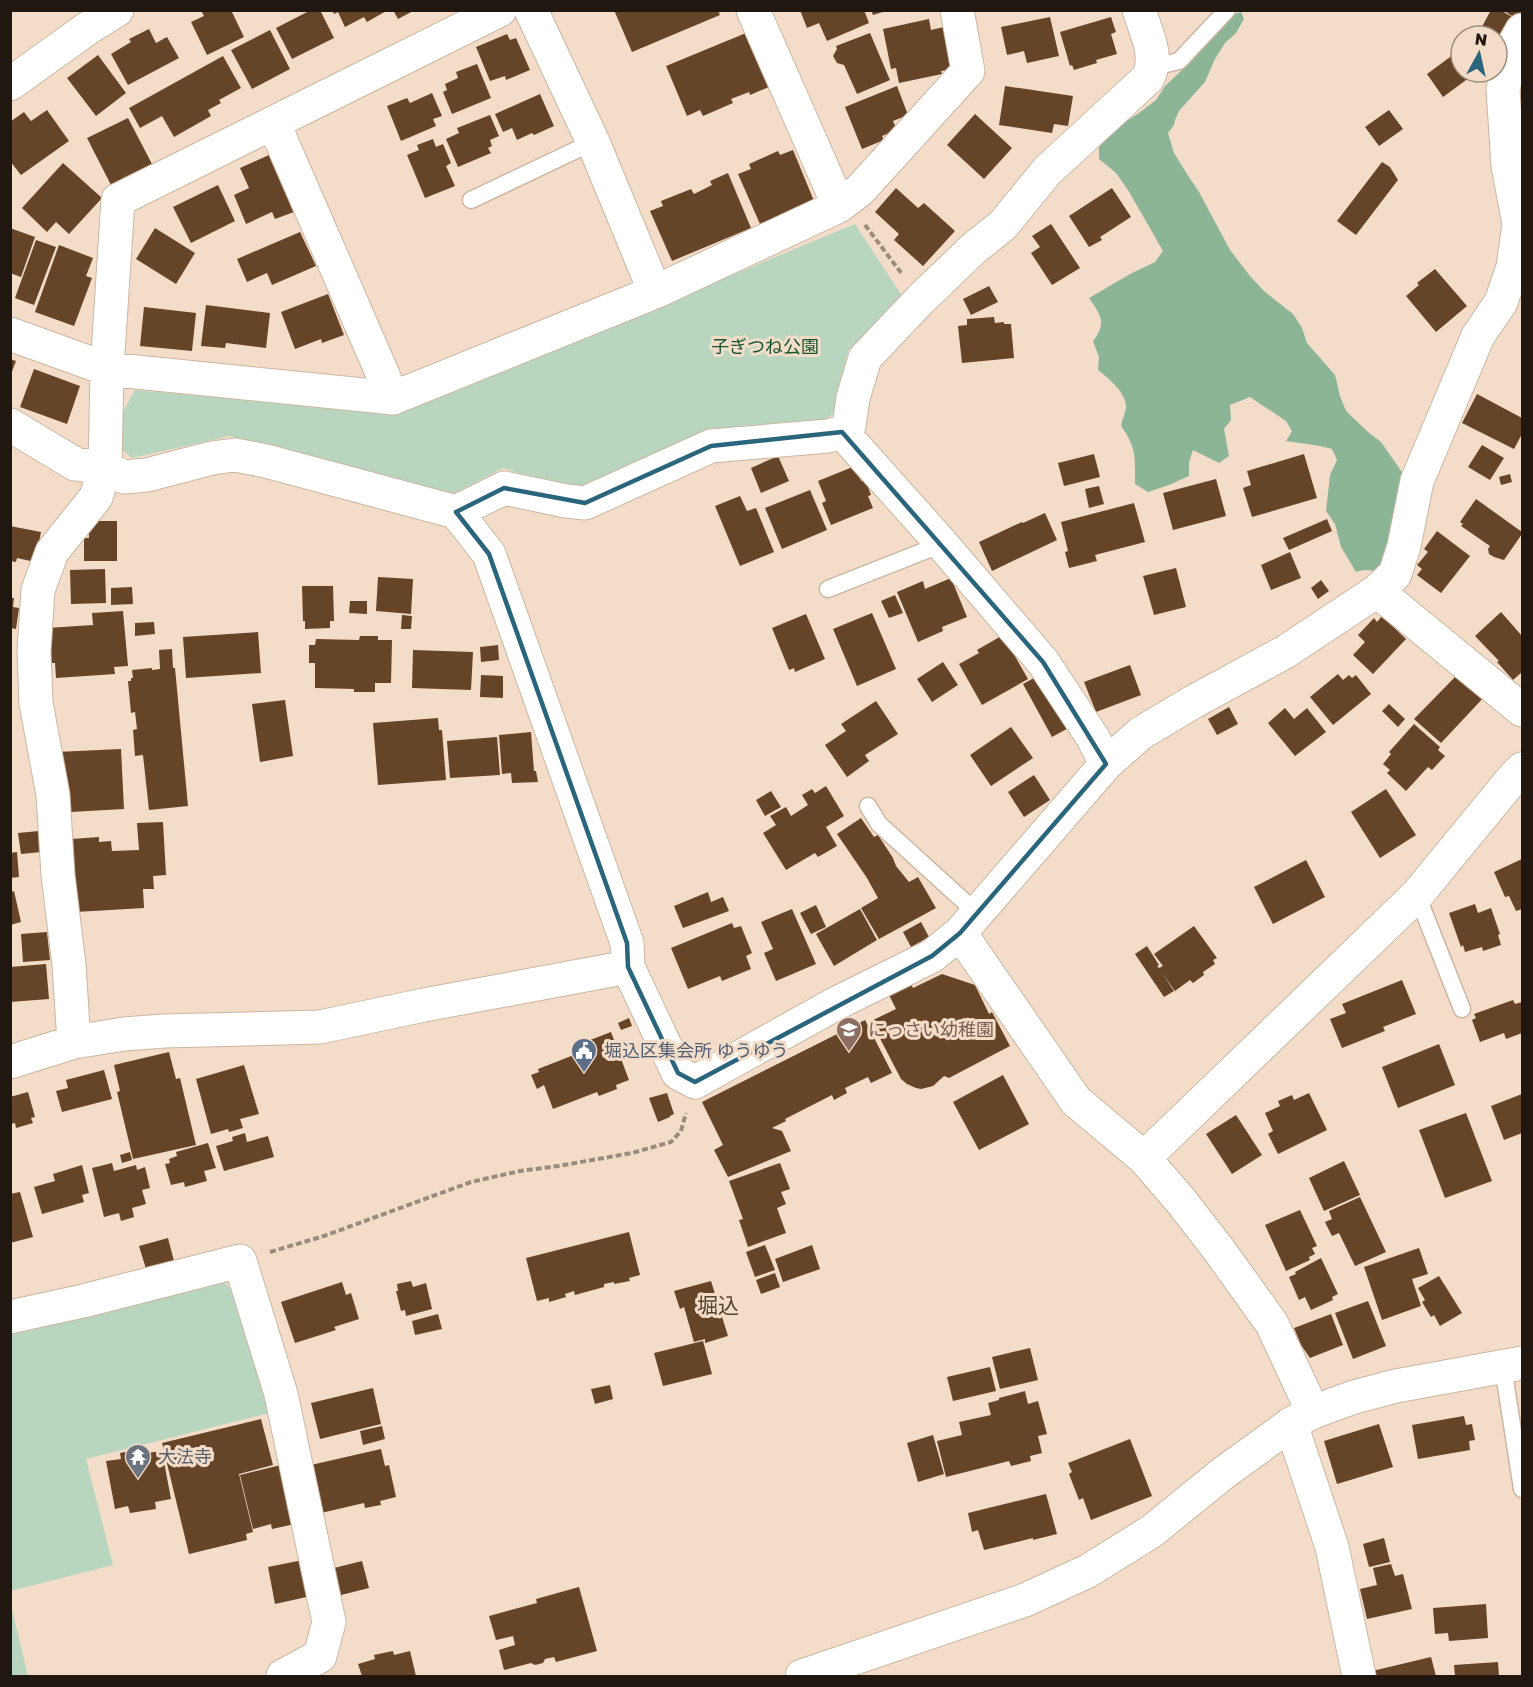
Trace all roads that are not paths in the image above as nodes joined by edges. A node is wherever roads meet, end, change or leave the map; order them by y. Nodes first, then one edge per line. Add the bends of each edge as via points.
1 (117, 10) edge
2 (500, 10) edge
3 (531, 10) edge
4 (753, 10) edge
5 (957, 10) edge
6 (1139, 10) edge
7 (1227, 10) edge
8 (82, 19) edge
9 (1522, 30) edge
10 (1153, 67) junction
11 (10, 84) edge
12 (274, 124) junction
13 (593, 142) junction
14 (471, 200) dead end
15 (843, 203) junction
16 (655, 292) junction
17 (10, 334) edge
18 (107, 369) junction
19 (393, 399) junction
20 (10, 425) edge
21 (842, 432) junction
22 (105, 468) junction
23 (456, 512) junction
24 (942, 544) junction
25 (24, 587) edge
26 (828, 589) dead end
27 (1377, 591) junction
28 (1522, 710) edge
29 (1106, 764) junction
30 (1522, 769) edge
31 (868, 806) dead end
32 (1417, 895) junction
33 (969, 923) junction
34 (628, 967) junction
35 (1462, 1009) dead end
36 (74, 1042) junction
37 (10, 1062) edge
38 (1144, 1158) junction
39 (10, 1317) edge
40 (1513, 1365) edge
41 (1302, 1418) junction
42 (1522, 1489) edge
43 (283, 1677) edge
44 (802, 1677) edge
45 (1359, 1677) edge

1 - 8 street
2 - 12 street
3 - 13 street
4 - 15 street
5 - 15 street via 968,71 860,190
6 - 10 street
7 - 10 lane via 1179,61
8 - 11 street
9 - 27 street via 1514,44 1503,89 1508,166 1519,224 1513,267 1501,302 1478,336 1417,482 1395,574
10 - 21 street via 1148,78 1047,171 1003,225 921,299 865,358 849,426
12 - 18 street via 118,200
12 - 19 street
13 - 14 lane
13 - 16 street
15 - 16 street
16 - 19 street
17 - 18 street
18 - 19 street
18 - 22 street
20 - 22 street via 75,464
21 - 23 street via 711,446 585,503 504,488
21 - 24 street
22 - 23 street via 124,477 147,475 235,454
22 - 25 street via 96,496
23 - 34 street via 489,554 627,943
24 - 26 lane
24 - 29 street via 1043,662
25 - 36 street via 34,651 36,703 53,795
27 - 28 street
27 - 29 street via 1285,652 1141,733
29 - 33 street
30 - 32 street
31 - 33 lane via 879,824
32 - 35 lane
32 - 38 street
33 - 34 street via 932,956 835,1004 695,1082 678,1073
33 - 38 street via 1076,1101
34 - 36 street via 321,1027 164,1031
36 - 37 street
38 - 41 street via 1272,1324
39 - 43 street via 240,1261 281,1394 329,1622 320,1656
40 - 41 street via 1396,1386 1354,1397
40 - 42 lane
41 - 44 street via 1222,1474 1152,1531 1088,1571 1025,1600
41 - 45 street

